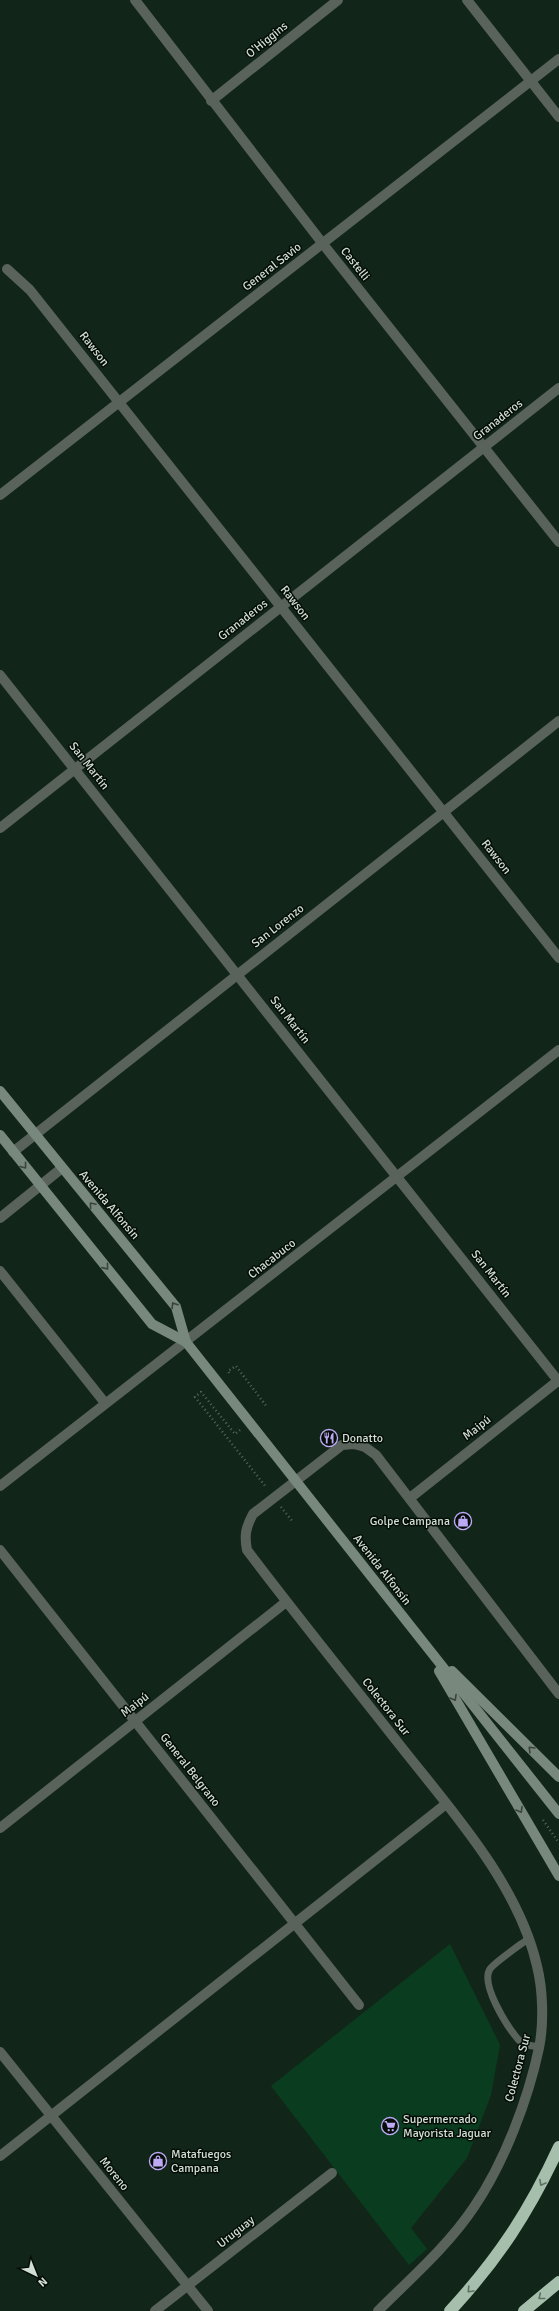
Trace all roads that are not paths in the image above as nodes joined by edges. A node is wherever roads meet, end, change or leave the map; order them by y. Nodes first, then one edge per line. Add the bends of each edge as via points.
1 (134, 0) edge
2 (338, 0) edge
3 (467, 0) edge
4 (559, 59) edge
5 (531, 81) junction
6 (211, 101) junction
7 (559, 117) edge
8 (322, 244) junction
9 (7, 269) dead end
10 (559, 388) edge
11 (119, 402) junction
12 (484, 448) junction
13 (0, 495) edge
14 (559, 542) edge
15 (281, 607) junction
16 (0, 675) edge
17 (559, 721) edge
18 (75, 769) junction
19 (444, 812) junction
20 (0, 828) edge
21 (559, 958) edge
22 (237, 975) junction
23 (559, 1050) edge
24 (0, 1091) edge
25 (35, 1134) junction
26 (0, 1135) edge
27 (13, 1152) junction
28 (62, 1168) junction
29 (397, 1177) junction
30 (40, 1186) junction
31 (0, 1218) edge
32 (0, 1272) edge
33 (186, 1342) junction
34 (559, 1381) edge
35 (105, 1403) junction
36 (295, 1481) junction
37 (0, 1486) edge
38 (410, 1498) junction
39 (0, 1550) edge
40 (286, 1602) junction
41 (421, 1640) junction
42 (559, 1694) edge
43 (135, 1721) junction
44 (559, 1777) edge
45 (446, 1804) junction
46 (559, 1814) edge
47 (0, 1828) edge
48 (559, 1876) edge
49 (295, 1923) junction
50 (528, 1939) junction
51 (359, 2005) dead end
52 (539, 2047) junction
53 (0, 2052) edge
54 (51, 2116) junction
55 (559, 2147) edge
56 (0, 2156) edge
57 (332, 2173) dead end
58 (559, 2282) edge
59 (188, 2286) junction
60 (155, 2311) edge
61 (208, 2311) edge
62 (378, 2311) edge
63 (450, 2311) edge
64 (524, 2311) edge

1 - 6 street, Castelli
2 - 6 street, O'Higgins
3 - 5 street
4 - 5 street, General Savio
5 - 7 street
5 - 8 street, General Savio
6 - 8 street, Castelli
8 - 11 street, General Savio
8 - 12 street, Castelli
9 - 11 street, Rawson via 30,290
10 - 12 street, Granaderos
11 - 13 street, General Savio
11 - 15 street, Rawson
12 - 14 street, Castelli
12 - 15 street, Granaderos
15 - 18 street, Granaderos
15 - 19 street, Rawson
16 - 18 street, San Martín
17 - 19 street, San Lorenzo
18 - 20 street, Granaderos
18 - 22 street, San Martín
19 - 21 street, Rawson
19 - 22 street, San Lorenzo
22 - 25 street, San Lorenzo
22 - 29 street, San Martín
23 - 29 street, Chacabuco
24 - 25 main road, Avenida Alfonsín
25 - 27 street, San Lorenzo
25 - 28 main road, Avenida Alfonsín
26 - 27 main road, Avenida Alfonsín
27 -> 30 main road, Avenida Alfonsín
28 - 30 street
33 -> 28 main road, Avenida Alfonsín via 176,1307
29 - 33 street, Chacabuco
29 - 34 street, San Martín
30 - 31 street
30 -> 33 main road, Avenida Alfonsín via 152,1324
32 - 35 street
33 - 35 street, Chacabuco
33 - 36 main road, Avenida Alfonsín
34 - 38 street, Maipú
35 - 37 street, Chacabuco
36 - 38 street, Colectora Sur via 342,1445 354,1444 365,1447 376,1455
36 - 40 street, Colectora Sur via 253,1514 247,1525 245,1537 248,1550
36 - 41 main road, Avenida Alfonsín
38 - 42 street, Colectora Sur
39 - 43 street, General Belgrano
40 - 43 street, Maipú
40 - 45 street, Colectora Sur
44 -> 41 main road
41 - 46 main road, Avenida Alfonsín
41 -> 48 main road
43 - 47 street, Maipú
43 - 49 street, General Belgrano
45 - 49 street
45 - 50 street, Colectora Sur via 504,1886
49 - 51 street, General Belgrano
49 - 54 street
50 - 52 street, Colectora Sur via 537,1967 540,1993
50 - 52 lane via 490,1969 487,1980 491,1995 518,2039 529,2046
52 - 62 street, Colectora Sur via 524,2100 508,2141 474,2207 453,2235
53 - 54 street, Moreno
54 - 56 street
54 - 59 street, Moreno
55 -> 63 highway via 511,2238 479,2280
57 - 59 street, Uruguay
58 -> 64 highway
59 - 60 street, Uruguay
59 - 61 street, Moreno

